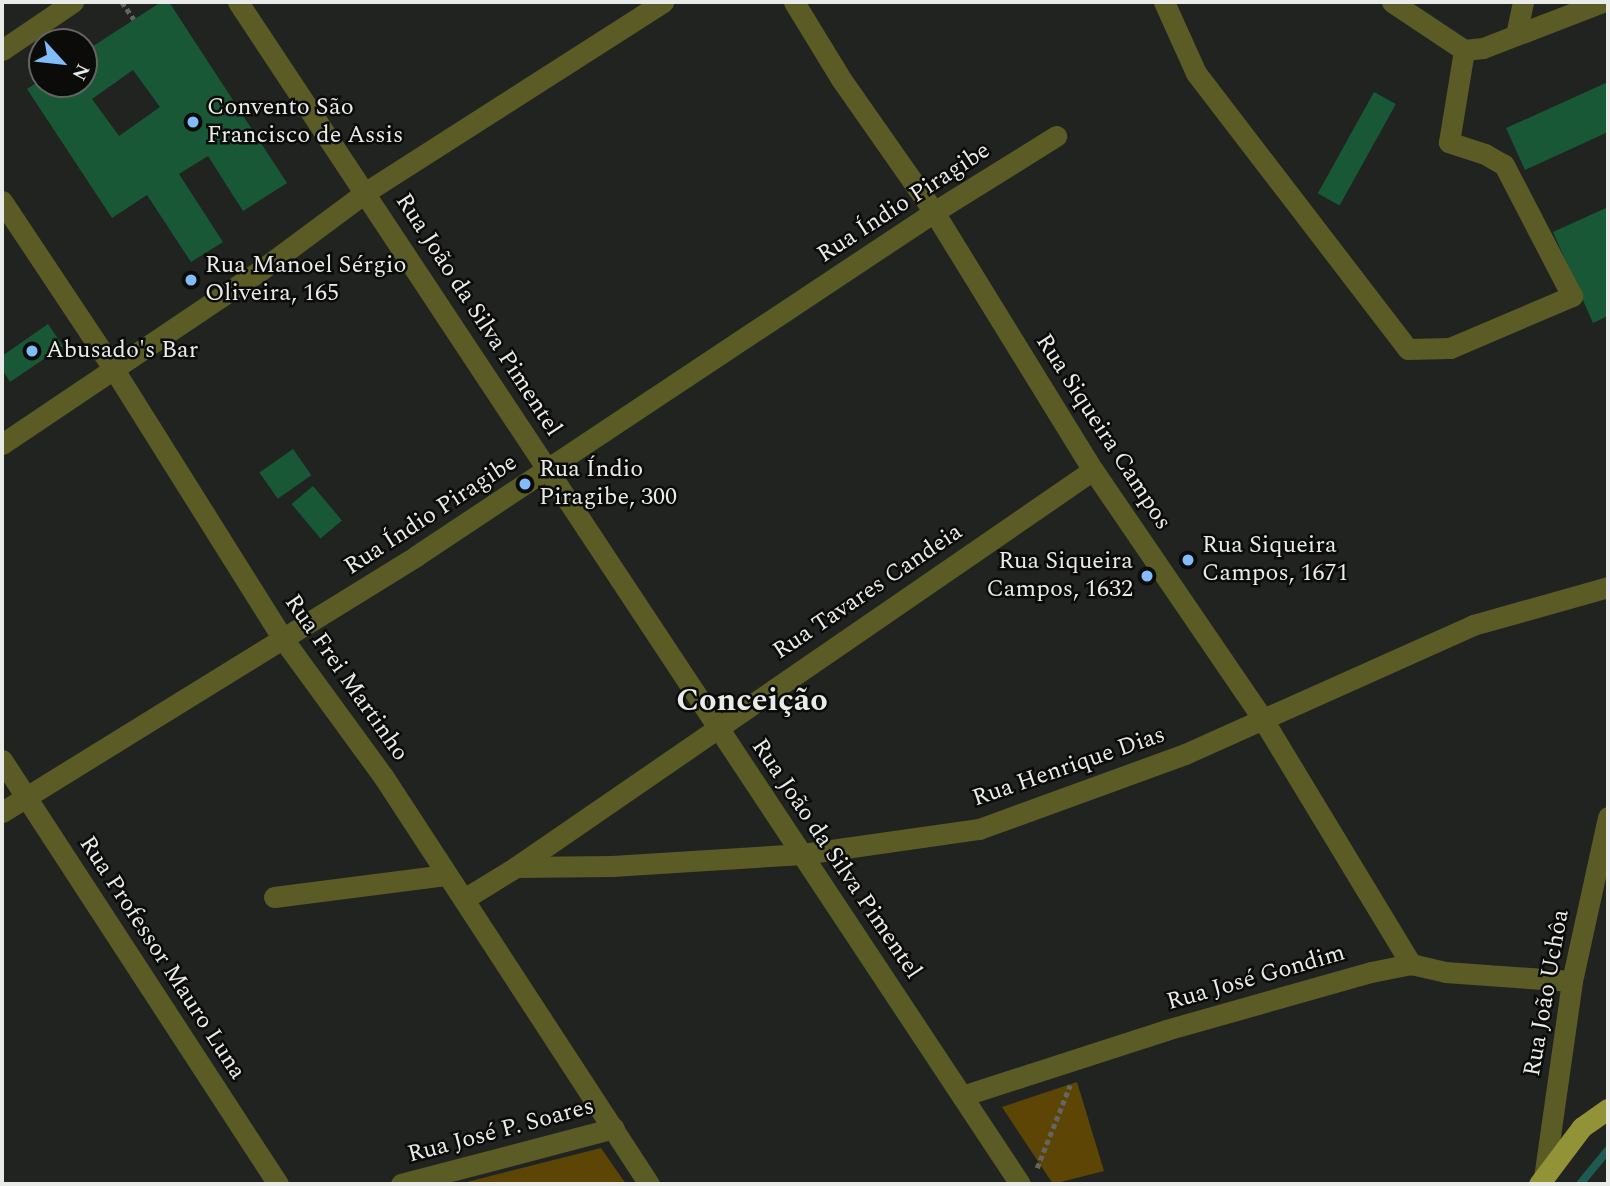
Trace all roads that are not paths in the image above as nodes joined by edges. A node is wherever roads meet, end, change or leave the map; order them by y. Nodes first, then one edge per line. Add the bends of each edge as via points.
1 (73, 2) edge
2 (238, 2) edge
3 (663, 2) edge
4 (794, 2) edge
5 (1164, 2) edge
6 (1392, 2) edge
7 (1523, 2) edge
8 (1602, 2) edge
9 (1516, 35) junction
10 (2, 50) edge
11 (1464, 50) junction
12 (1056, 136) dead end
13 (366, 192) junction
14 (2, 201) edge
15 (934, 212) junction
16 (113, 368) junction
17 (2, 444) edge
18 (1093, 470) junction
19 (548, 471) junction
20 (1607, 591) edge
21 (284, 639) junction
22 (1262, 718) junction
23 (718, 727) junction
24 (2, 760) edge
25 (26, 795) junction
26 (2, 812) edge
27 (1608, 817) edge
28 (803, 854) junction
29 (516, 867) junction
30 (446, 875) junction
31 (274, 897) dead end
32 (464, 899) junction
33 (1411, 964) junction
34 (1572, 981) junction
35 (962, 1096) junction
36 (1608, 1109) edge
37 (614, 1128) junction
38 (1028, 1178) edge
39 (1541, 1181) edge
40 (278, 1184) edge
41 (401, 1184) edge
42 (649, 1184) edge

1 - 10 street
2 - 13 street, Rua João da Silva Pimentel
3 - 13 street
4 - 15 street, Rua Siqueira Campos via 841,79
5 - 11 street via 1196,74 1408,349 1450,348 1572,296 1504,165 1449,142
6 - 11 street
7 - 9 street
8 - 9 street
9 - 11 street
12 - 15 street, Rua Índio Piragibe
13 - 16 street via 261,270
13 - 19 street, Rua João da Silva Pimentel
14 - 16 street, Rua Frei Martinho
15 - 18 street, Rua Siqueira Campos
15 - 19 street, Rua Índio Piragibe
16 - 17 street
16 - 21 street, Rua Frei Martinho
18 - 22 street, Rua Siqueira Campos
18 - 23 street, Rua Tavares Candeia
19 - 21 street, Rua Índio Piragibe
19 - 23 street, Rua João da Silva Pimentel
20 - 22 street, Rua Henrique Dias via 1473,625
21 - 25 street, Rua Índio Piragibe
21 - 30 street, Rua Frei Martinho via 383,776
22 - 28 street, Rua Henrique Dias via 1185,754 979,829
22 - 33 street, Rua Siqueira Campos
23 - 28 street, Rua João da Silva Pimentel
23 - 29 street, Rua Tavares Candeia
24 - 25 street, Rua Professor Mauro Luna
25 - 26 street, Rua Índio Piragibe
25 - 40 street, Rua Professor Mauro Luna
27 - 34 street, Rua João Uchôa
28 - 29 street, Rua Henrique Dias
28 - 35 street, Rua João da Silva Pimentel
29 - 32 street, Rua Tavares Candeia
30 - 31 street
30 - 32 street, Rua Frei Martinho
32 - 37 street, Rua Frei Martinho
33 - 34 street, Rua José Gondim via 1445,972
33 - 35 street, Rua José Gondim via 1345,979
34 - 39 street, Rua João Uchôa
35 - 38 street, Rua João da Silva Pimentel
36 - 39 main road via 1582,1127
37 - 41 street, Rua José P. Soares
37 - 42 street, Rua Frei Martinho

